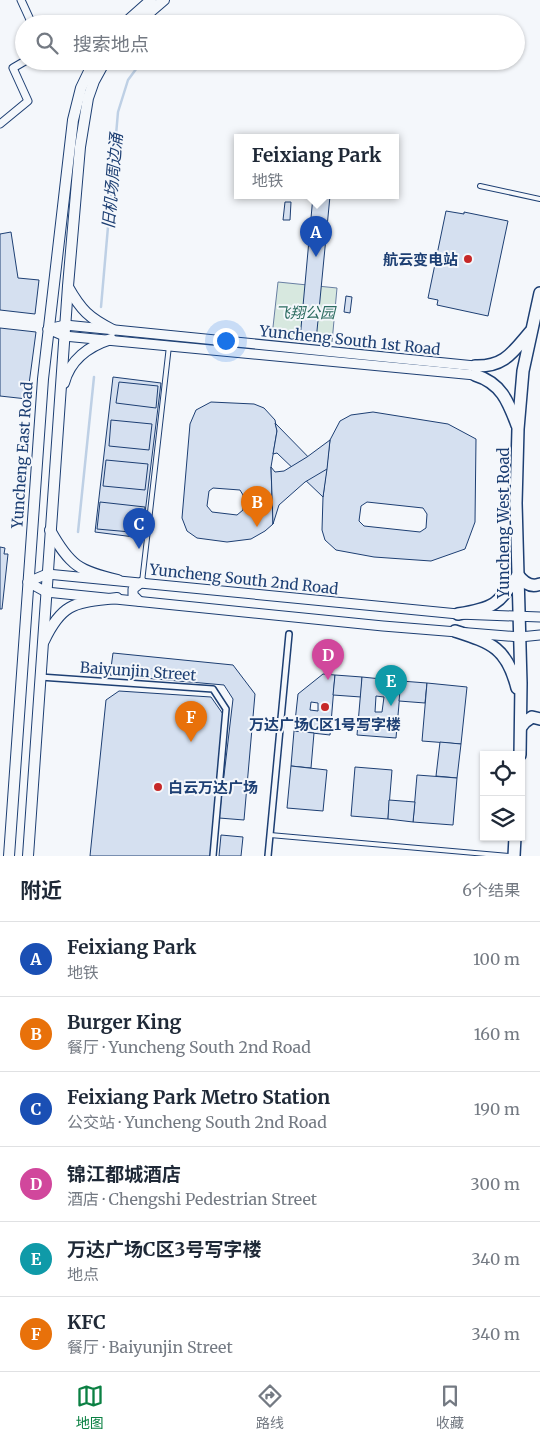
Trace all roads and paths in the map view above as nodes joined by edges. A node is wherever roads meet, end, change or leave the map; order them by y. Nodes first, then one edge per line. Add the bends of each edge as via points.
1 (22, 0) edge
2 (151, 0) edge
3 (164, 0) edge
4 (28, 15) edge
5 (134, 15) edge
6 (146, 15) edge
7 (15, 67) edge
8 (89, 70) edge
9 (100, 70) edge
10 (0, 124) edge
11 (480, 186) dead end
12 (540, 199) edge
13 (68, 286) junction
14 (540, 293) edge
15 (48, 329) junction
16 (65, 330) junction
17 (531, 331) junction
18 (112, 335) junction
19 (169, 345) junction
20 (475, 370) junction
21 (43, 379) junction
22 (61, 379) junction
23 (60, 396) junction
24 (518, 429) junction
25 (50, 530) junction
26 (47, 574) junction
27 (518, 575) junction
28 (118, 580) junction
29 (28, 582) junction
30 (142, 582) junction
31 (540, 584) edge
32 (46, 592) junction
33 (117, 598) junction
34 (139, 601) junction
35 (458, 614) junction
36 (519, 617) junction
37 (540, 617) edge
38 (455, 631) junction
39 (289, 634) dead end
40 (540, 635) edge
41 (520, 637) junction
42 (42, 646) junction
43 (39, 677) junction
44 (521, 708) junction
45 (540, 719) edge
46 (521, 727) junction
47 (520, 751) edge
48 (270, 835) junction
49 (515, 841) edge
50 (9, 856) edge
51 (28, 856) edge
52 (212, 856) edge
53 (268, 856) edge
54 (509, 856) edge
55 (514, 856) edge

1 - 4 street
2 - 5 main road
3 - 6 main road
7 - 10 street via 28,101
8 - 15 main road, Yuncheng East Road via 80,88 72,120
9 - 13 main road via 84,114
11 - 12 lane
13 - 16 main road
13 - 18 main road via 86,315
14 - 17 main road, Yuncheng West Road
15 - 16 street, Yuncheng South 1st Road
15 - 21 main road, Yuncheng East Road
16 - 18 street, Yuncheng South 1st Road
16 - 22 main road
17 - 20 main road via 504,360
17 - 24 main road, Yuncheng West Road via 523,371
18 - 19 street, Yuncheng South 1st Road
18 - 20 street, Yuncheng South 1st Road
18 - 23 main road via 81,355 65,378
19 - 20 street, Yuncheng South 1st Road
19 - 30 lane
20 - 24 main road via 501,391 510,404
21 - 22 main road via 52,371
21 - 29 main road, Yuncheng East Road
22 - 23 main road
23 - 25 main road
24 - 27 main road, Yuncheng West Road
25 - 26 main road
25 - 28 main road via 76,565 92,574
26 - 28 street, Yuncheng South 2nd Road
26 - 29 street, Yuncheng South 2nd Road
26 - 32 main road
27 - 31 main road via 526,584
27 - 35 main road via 493,605
27 - 36 main road, Yuncheng West Road
28 - 30 street, Yuncheng South 2nd Road
29 - 32 street
29 - 50 main road, Yuncheng East Road
30 - 34 street via 133,589 133,595
30 - 35 street, Yuncheng South 2nd Road
32 - 33 street, Yuncheng South 2nd Road
32 - 42 main road
33 - 34 street, Yuncheng South 2nd Road
33 - 42 main road via 70,606 52,624
34 - 38 street, Yuncheng South 2nd Road
35 - 36 street, Yuncheng South 2nd Road
36 - 37 street, Yuncheng South 2nd Road
36 - 41 main road, Yuncheng West Road
38 - 41 street, Yuncheng South 2nd Road
38 - 44 main road via 494,647 508,661
39 - 48 street
40 - 41 street, Yuncheng South 2nd Road
41 - 44 main road, Yuncheng West Road
42 - 43 main road
43 - 51 main road
43 - 52 street, Baiyunjin Street via 213,689 226,708
44 - 46 main road, Yuncheng West Road
45 - 46 main road via 532,717
46 - 47 main road, Yuncheng West Road
48 - 53 street
48 - 54 lane
49 - 55 main road

